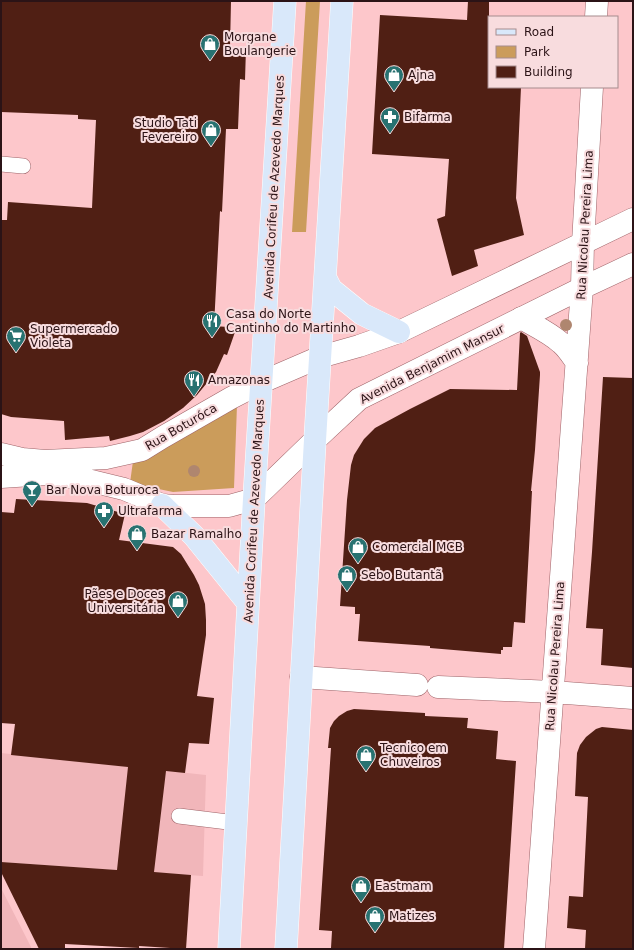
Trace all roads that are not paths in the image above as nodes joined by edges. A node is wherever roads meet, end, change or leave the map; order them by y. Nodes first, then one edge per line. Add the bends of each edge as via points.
1 (285, 1) edge
2 (342, 1) edge
3 (597, 1) edge
4 (596, 16) edge
5 (592, 88) edge
6 (1, 164) edge
7 (23, 166) dead end
8 (633, 218) edge
9 (583, 242) junction
10 (633, 264) edge
11 (325, 277) junction
12 (582, 288) junction
13 (521, 318) junction
14 (399, 332) junction
15 (320, 356) junction
16 (577, 363) junction
17 (262, 382) junction
18 (315, 440) junction
19 (1, 454) edge
20 (45, 468) junction
21 (1, 477) edge
22 (254, 499) junction
23 (162, 505) junction
24 (248, 603) junction
25 (301, 677) junction
26 (553, 692) junction
27 (633, 698) edge
28 (179, 816) dead end
29 (236, 823) junction
30 (229, 949) edge
31 (286, 949) edge
32 (534, 949) edge

1 - 17 main road, Avenida Corifeu de Azevedo Marques
2 - 11 main road
3 - 4 street
5 - 9 street, Rua Nicolau Pereira Lima
6 - 7 lane
8 - 9 street
9 - 12 street, Rua Nicolau Pereira Lima
9 - 14 street
10 - 12 street, Avenida Benjamim Mansur
11 - 14 main road via 331,289 362,314
11 - 15 main road
12 - 13 street, Avenida Benjamim Mansur
12 - 16 street, Rua Nicolau Pereira Lima
13 - 16 street via 561,343
13 - 18 street, Avenida Benjamim Mansur via 359,399
14 - 15 street
15 - 17 street
15 - 18 main road
16 - 26 street, Rua Nicolau Pereira Lima
17 - 20 street, Rua Boturóca via 142,450
17 - 22 main road, Avenida Corifeu de Azevedo Marques
18 - 22 street, Avenida Benjamim Mansur
18 - 25 main road
19 - 20 street, Rua Boturóca
20 - 21 street, Rua Boturóca
20 - 23 street, Rua Boturóca via 124,489
22 - 23 street, Rua Boturóca via 229,506
22 - 24 main road, Avenida Corifeu de Azevedo Marques
23 - 24 main road via 194,536
24 - 29 main road, Avenida Corifeu de Azevedo Marques
25 - 26 street
25 - 31 main road
26 - 27 street
26 - 32 street, Rua Nicolau Pereira Lima
28 - 29 lane
29 - 30 main road, Avenida Corifeu de Azevedo Marques

